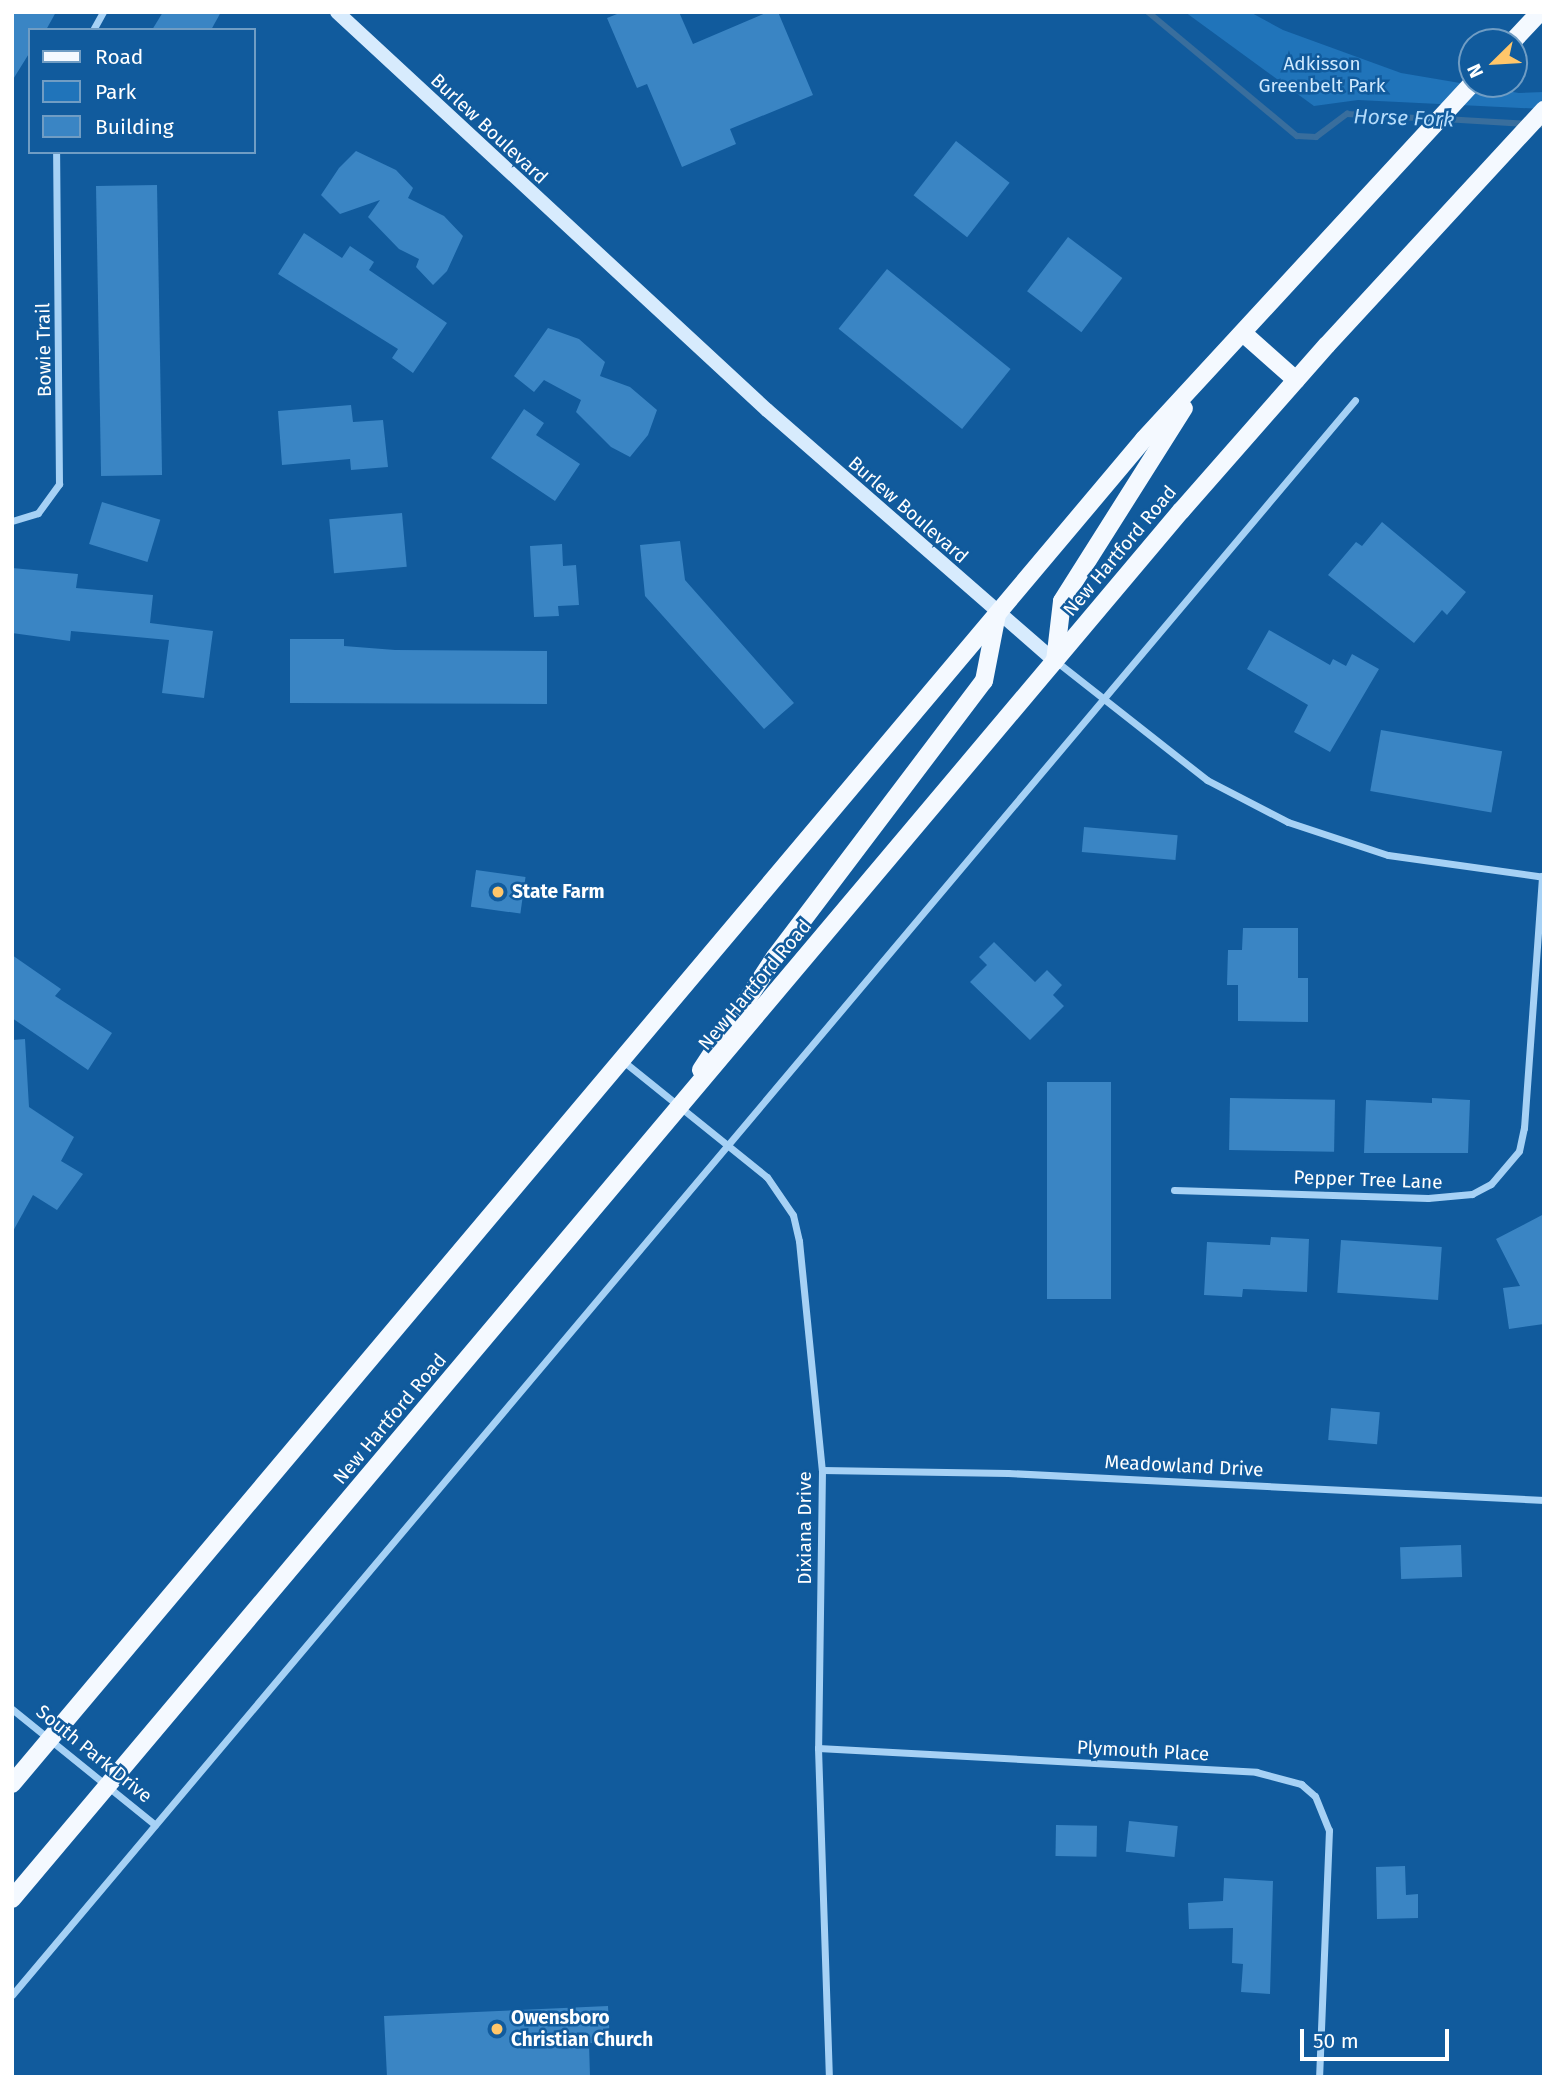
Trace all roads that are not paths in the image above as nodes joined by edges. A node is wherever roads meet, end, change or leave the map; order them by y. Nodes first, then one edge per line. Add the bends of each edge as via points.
1 (103, 12) edge
2 (337, 12) edge
3 (1539, 12) edge
4 (94, 28) edge
5 (1525, 28) edge
6 (1459, 98) edge
7 (1544, 110) edge
8 (56, 154) edge
9 (1243, 333) junction
10 (1205, 376) junction
11 (1296, 380) junction
12 (1355, 400) dead end
13 (12, 521) edge
14 (997, 614) junction
15 (1055, 661) junction
16 (1101, 699) junction
17 (1543, 877) edge
18 (622, 1060) junction
19 (680, 1107) junction
20 (728, 1144) junction
21 (1174, 1189) dead end
22 (822, 1470) junction
23 (1544, 1500) edge
24 (12, 1709) edge
25 (51, 1738) junction
26 (818, 1748) junction
27 (12, 1784) edge
28 (108, 1785) junction
29 (155, 1825) junction
30 (12, 1899) edge
31 (12, 1996) edge
32 (829, 2077) edge
33 (1319, 2077) edge

1 - 4 street
2 - 14 street, Burlew Boulevard via 738,383
3 - 5 main road
6 - 9 main road
7 - 11 main road, New Hartford Road
8 - 13 street, Bowie Trail via 59,484 38,513
9 - 10 main road
9 - 11 main road
10 - 14 main road via 1144,439
10 - 15 main road via 1062,601
11 - 15 main road, New Hartford Road
12 - 16 street
14 - 15 street, Burlew Boulevard
14 - 18 main road
14 - 19 main road via 984,681 775,957 721,1034
15 - 16 street, Burlew Boulevard
15 - 19 main road, New Hartford Road
16 - 17 street, Burlew Boulevard via 1208,780 1288,822 1388,855
16 - 20 street
17 - 21 street, Pepper Tree Lane via 1524,1128 1507,1169 1491,1184 1451,1198
18 - 19 street, Dixiana Drive
18 - 25 main road
19 - 20 street, Dixiana Drive
19 - 28 main road, New Hartford Road
20 - 22 street, Dixiana Drive via 767,1177 793,1215
20 - 29 street
22 - 23 street, Meadowland Drive via 1008,1473
22 - 26 street, Dixiana Drive
24 - 25 street, South Park Drive
25 - 27 main road
25 - 28 street, South Park Drive
26 - 32 street, Dixiana Drive
26 - 33 street, Plymouth Place via 1281,1776 1308,1790 1324,1812 1329,1830
28 - 29 street, South Park Drive
28 - 30 main road, New Hartford Road
29 - 31 street

